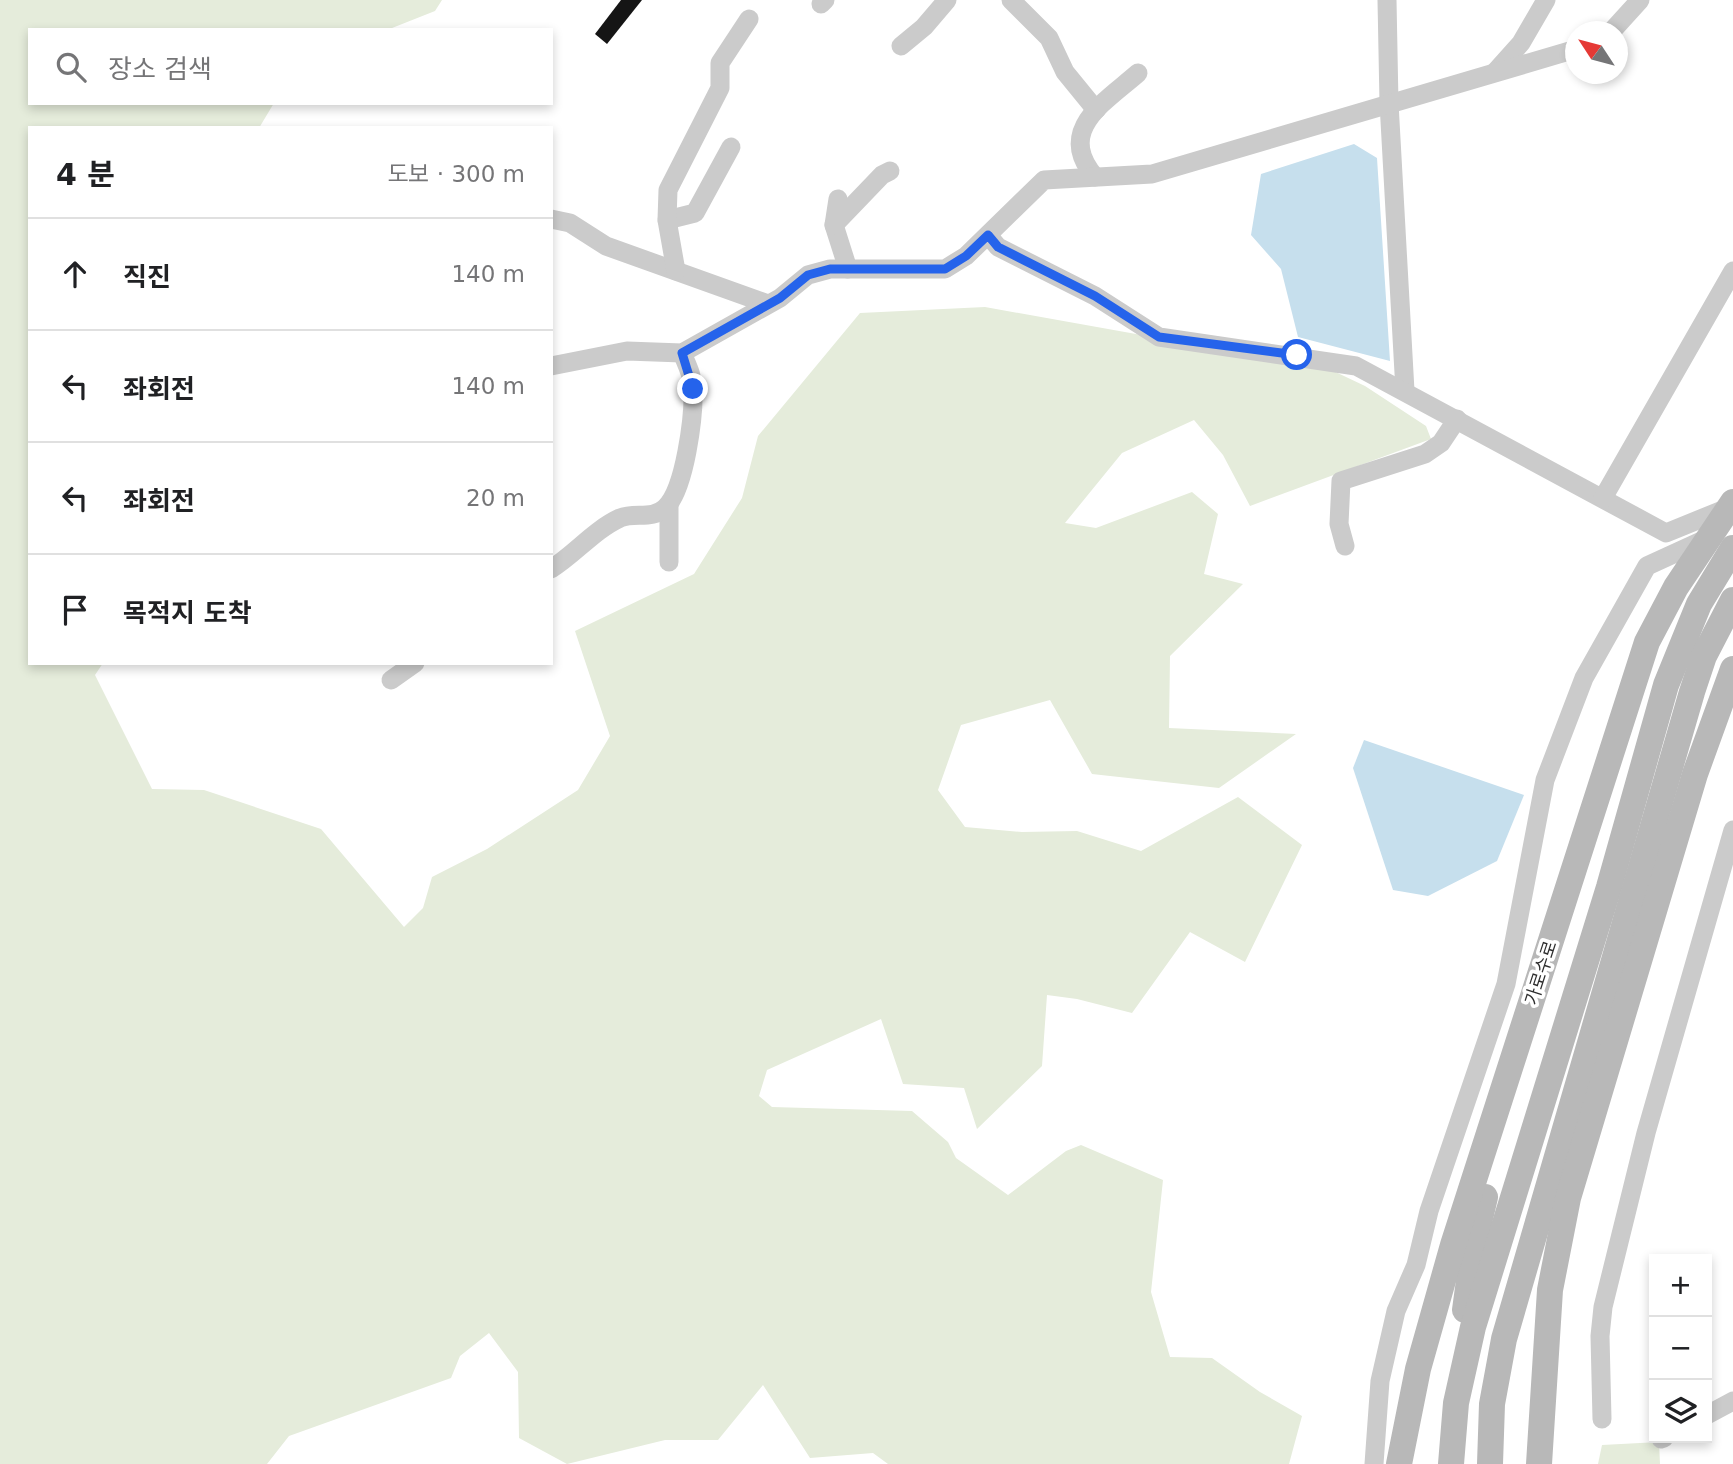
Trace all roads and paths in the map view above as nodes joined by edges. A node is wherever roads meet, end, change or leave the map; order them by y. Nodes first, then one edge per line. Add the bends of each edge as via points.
1 (947, 0) edge
2 (1011, 0) edge
3 (1372, 0) edge
4 (1387, 0) edge
5 (1546, 0) edge
6 (1640, 0) edge
7 (748, 19) dead end
8 (1621, 21) edge
9 (1387, 26) junction
10 (901, 46) dead end
11 (1565, 51) edge
12 (1495, 72) junction
13 (1138, 73) dead end
14 (1389, 103) junction
15 (1096, 110) junction
16 (731, 147) dead end
17 (890, 171) dead end
18 (1094, 177) junction
19 (838, 199) dead end
20 (553, 219) edge
21 (667, 220) junction
22 (834, 225) junction
23 (988, 235) junction
24 (848, 269) junction
25 (676, 271) junction
26 (1733, 271) edge
27 (768, 304) junction
28 (642, 352) junction
29 (682, 353) junction
30 (553, 355) edge
31 (553, 366) edge
32 (1405, 391) junction
33 (1457, 419) junction
34 (1603, 499) junction
35 (1731, 504) edge
36 (669, 505) junction
37 (1706, 539) junction
38 (1345, 546) dead end
39 (1733, 548) edge
40 (669, 562) dead end
41 (553, 567) edge
42 (1733, 600) edge
43 (412, 665) edge
44 (1733, 670) edge
45 (391, 680) dead end
46 (1733, 830) edge
47 (1523, 1028) junction
48 (1733, 1401) edge
49 (1456, 1404) junction
50 (1712, 1412) edge
51 (1602, 1419) dead end
52 (1374, 1464) edge
53 (1399, 1464) edge
54 (1451, 1464) edge
55 (1490, 1464) edge
56 (1539, 1464) edge

1 - 10 street
2 - 15 street via 1049,38 1065,72
3 - 9 street
4 - 9 street
5 - 12 street via 1521,43
6 - 8 street
7 - 21 street via 720,63 720,88 668,190
9 - 14 street
11 - 12 street
12 - 14 street
13 - 15 street
14 - 18 street via 1152,174
14 - 32 street
15 - 18 street via 1082,127 1078,144
16 - 21 street via 695,213
17 - 22 street
18 - 23 street via 1044,180
19 - 22 street
20 - 25 street via 570,223 606,246
21 - 25 street
22 - 24 street
23 - 24 street via 945,269
23 - 32 street via 998,247 1095,296 1159,337 1330,359 1356,366
24 - 27 street via 808,275
25 - 27 street
26 - 34 street
27 - 29 street
28 - 29 street
28 - 30 street via 622,344
28 - 31 street
29 - 36 street via 693,389 691,428
32 - 33 street
33 - 34 street
33 - 38 street via 1441,443 1425,454 1341,481 1339,524
34 - 35 street via 1667,533
35 - 37 main road, 가로수로
36 - 40 street
36 - 41 street via 660,512 643,517 632,514 606,526
37 - 47 main road, 가로수로 via 1647,642
37 - 52 street via 1647,566 1584,678 1545,779 1506,984 1429,1211 1416,1265 1396,1311 1380,1381
39 - 49 main road via 1699,604 1666,685 1609,887 1473,1327
42 - 55 main road via 1704,656 1692,692 1530,1244 1492,1404
43 - 45 street
44 - 56 main road via 1695,774 1568,1198 1550,1290
46 - 51 street via 1646,1133 1603,1307
47 - 49 main road via 1516,1086 1474,1244
47 - 53 main road, 가로수로 via 1453,1245 1418,1369
48 - 50 street
49 - 54 main road

